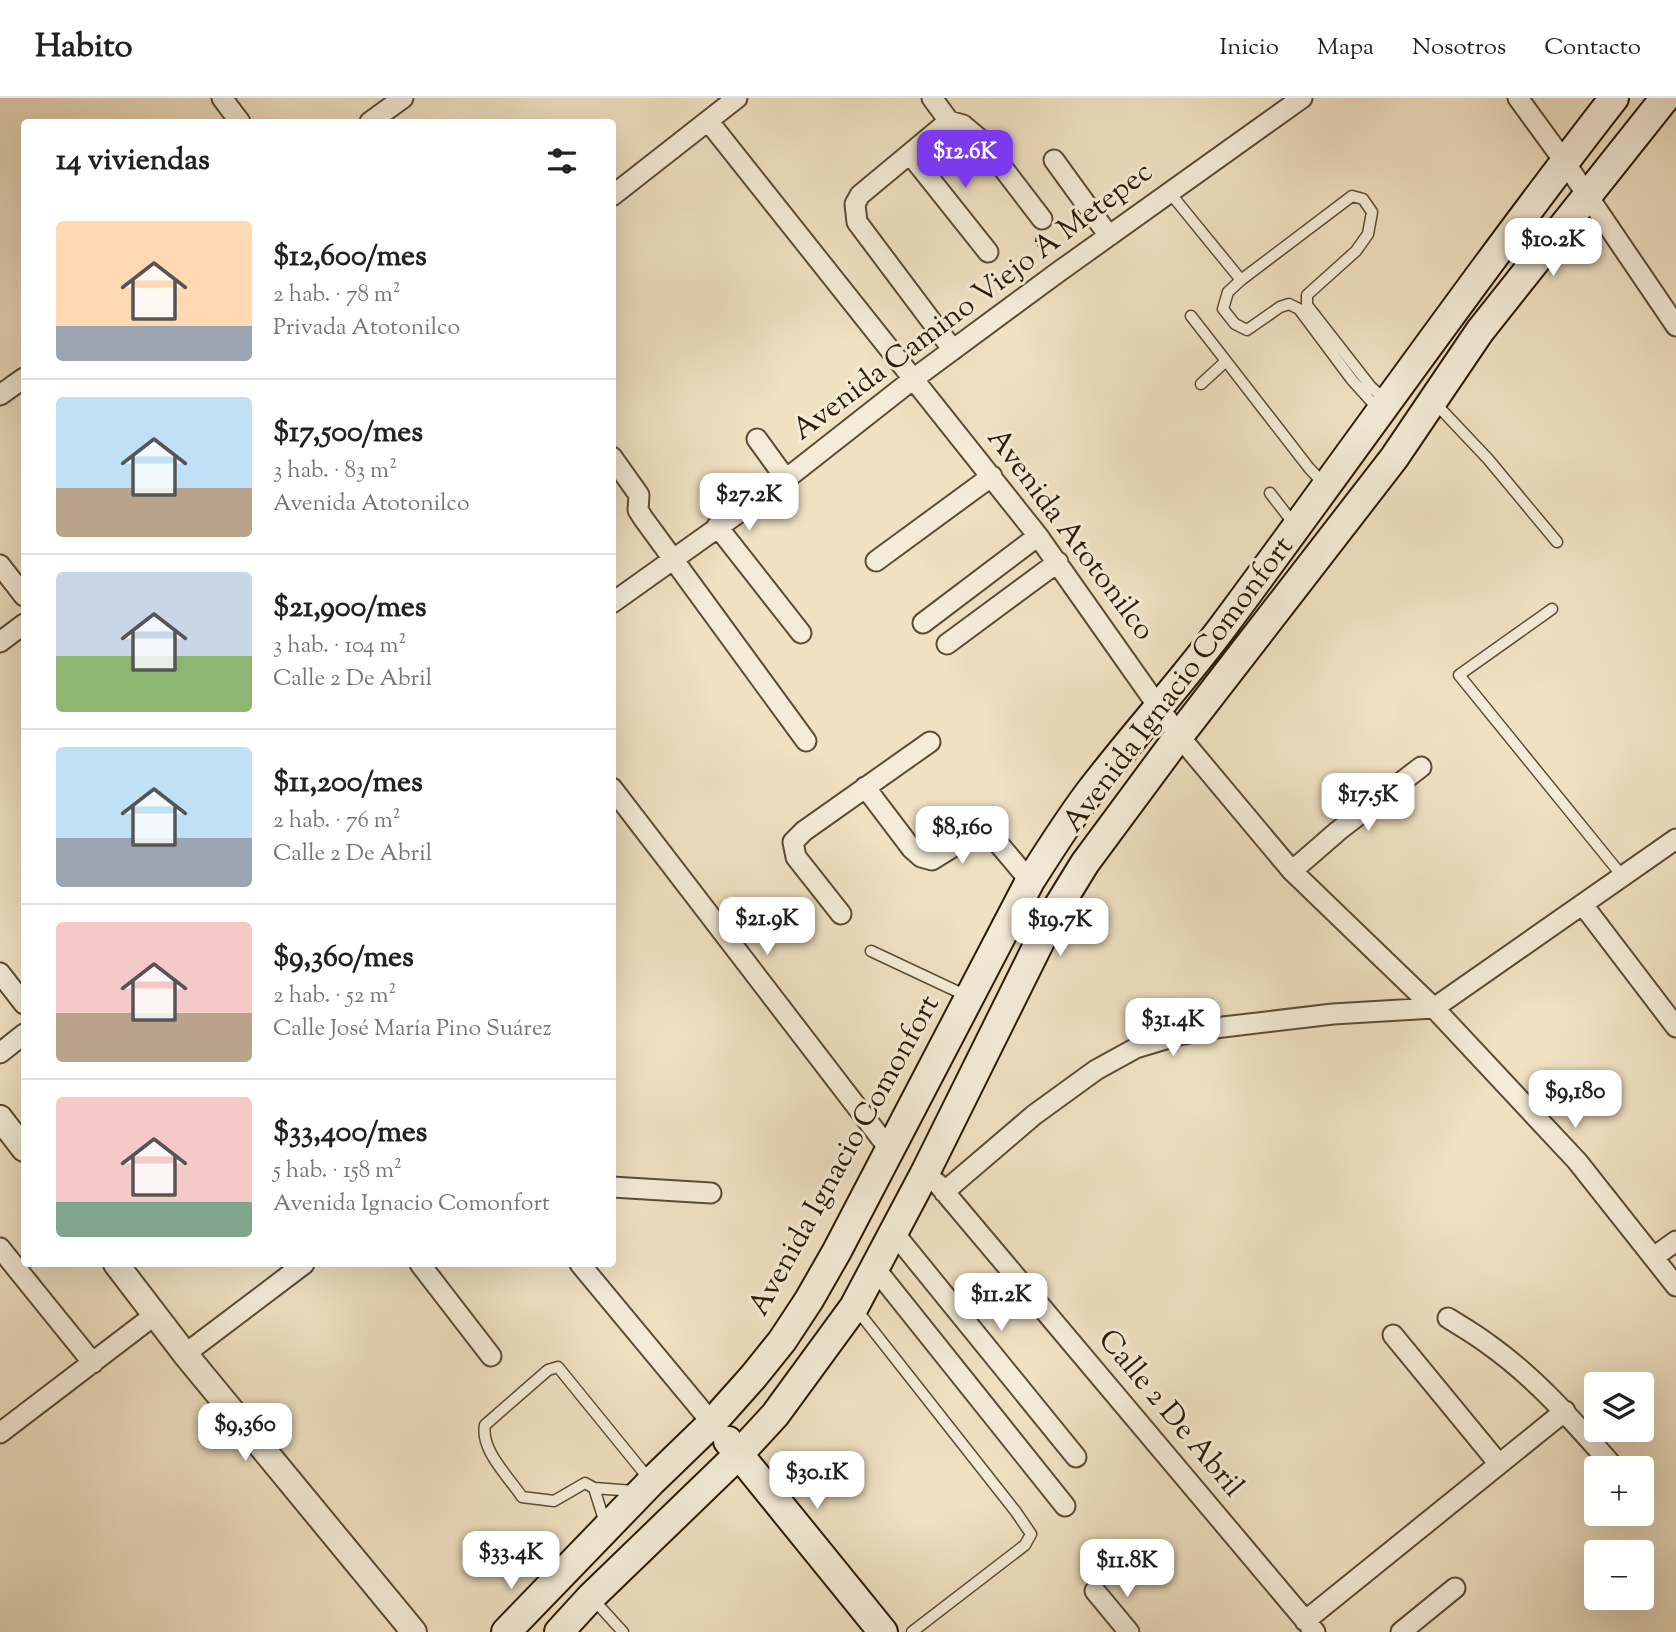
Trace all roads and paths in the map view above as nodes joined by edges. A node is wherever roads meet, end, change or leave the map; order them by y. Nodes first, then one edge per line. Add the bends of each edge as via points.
1 (222, 98) edge
2 (403, 98) edge
3 (737, 98) edge
4 (932, 98) edge
5 (1302, 98) edge
6 (1518, 98) edge
7 (1614, 98) edge
8 (1665, 98) edge
9 (238, 119) edge
10 (374, 119) edge
11 (949, 121) junction
12 (709, 122) junction
13 (910, 154) junction
14 (1054, 160) dead end
15 (1564, 162) junction
16 (1170, 192) junction
17 (616, 193) edge
18 (1587, 195) junction
19 (1042, 219) dead end
20 (1109, 236) junction
21 (988, 252) dead end
22 (1241, 280) junction
23 (1191, 316) dead end
24 (1676, 326) edge
25 (953, 350) junction
26 (1226, 361) junction
27 (21, 380) edge
28 (912, 380) junction
29 (1201, 384) dead end
30 (0, 395) edge
31 (1433, 401) junction
32 (1384, 406) junction
33 (757, 439) dead end
34 (616, 463) edge
35 (992, 476) junction
36 (786, 479) junction
37 (1326, 487) junction
38 (1270, 493) dead end
39 (718, 526) junction
40 (1297, 527) junction
41 (1038, 536) junction
42 (1557, 542) dead end
43 (674, 559) junction
44 (876, 561) dead end
45 (1058, 562) junction
46 (0, 565) edge
47 (21, 591) edge
48 (0, 598) edge
49 (616, 600) edge
50 (1552, 609) dead end
51 (923, 623) dead end
52 (21, 626) edge
53 (801, 633) dead end
54 (0, 642) edge
55 (947, 644) dead end
56 (1160, 708) junction
57 (1179, 736) junction
58 (806, 741) dead end
59 (930, 742) dead end
60 (1421, 767) dead end
61 (865, 787) junction
62 (616, 793) edge
63 (1676, 839) edge
64 (1292, 871) junction
65 (1623, 877) junction
66 (1030, 881) junction
67 (1583, 905) junction
68 (841, 914) dead end
69 (871, 951) dead end
70 (0, 973) edge
71 (969, 998) junction
72 (21, 1000) edge
73 (1434, 1008) junction
74 (1676, 1027) edge
75 (21, 1036) edge
76 (0, 1053) edge
77 (0, 1118) edge
78 (21, 1145) edge
79 (890, 1150) junction
80 (926, 1171) junction
81 (616, 1187) edge
82 (944, 1192) junction
83 (711, 1193) dead end
84 (894, 1233) junction
85 (1676, 1241) edge
86 (0, 1248) edge
87 (1654, 1257) junction
88 (118, 1267) edge
89 (300, 1267) edge
90 (422, 1267) edge
91 (582, 1267) edge
92 (874, 1267) junction
93 (1676, 1286) edge
94 (854, 1307) junction
95 (156, 1314) junction
96 (1447, 1318) dead end
97 (1392, 1335) dead end
98 (185, 1354) junction
99 (491, 1356) dead end
100 (93, 1363) junction
101 (1565, 1411) junction
102 (712, 1423) junction
103 (0, 1433) edge
104 (739, 1454) junction
105 (1604, 1456) edge
106 (1076, 1457) dead end
107 (1499, 1464) junction
108 (646, 1487) junction
109 (594, 1488) junction
110 (1065, 1506) dead end
111 (606, 1528) junction
112 (1455, 1588) dead end
113 (1095, 1591) dead end
114 (591, 1597) junction
115 (1310, 1627) edge
116 (414, 1632) edge
117 (506, 1632) edge
118 (559, 1632) edge
119 (623, 1632) edge
120 (883, 1632) edge
121 (912, 1632) edge
122 (1129, 1632) edge
123 (1401, 1632) edge

1 - 9 street
2 - 10 street
3 - 12 street
4 - 11 street
5 - 16 street, Avenida Camino Viejo A Metepec
6 - 15 street
7 - 15 main road, Avenida Ignacio Comonfort
8 - 18 main road, Avenida Ignacio Comonfort
11 - 13 street
11 - 19 street via 963,125 983,142
12 - 17 street
12 - 28 street, Avenida Atotonilco
13 - 21 street
13 - 25 street via 860,195 854,212 865,235
14 - 20 street
15 - 18 street
15 - 32 main road, Avenida Ignacio Comonfort
16 - 20 street, Avenida Camino Viejo A Metepec
16 - 22 lane
18 - 24 street
18 - 31 main road, Avenida Ignacio Comonfort via 1480,331
20 - 25 street, Avenida Camino Viejo A Metepec
22 - 32 lane via 1228,292 1223,309 1235,324 1247,331 1280,307 1289,304 1299,309 1352,380
22 - 32 lane via 1339,204 1352,196 1363,199 1372,212 1368,234 1356,251 1307,295 1307,305
23 - 26 lane
25 - 28 street, Avenida Camino Viejo A Metepec
26 - 29 lane
26 - 37 lane
27 - 30 street
28 - 35 street, Avenida Atotonilco
28 - 36 street, Avenida Camino Viejo A Metepec
31 - 42 lane
31 - 57 main road, Avenida Ignacio Comonfort
32 - 37 main road, Avenida Ignacio Comonfort
33 - 36 street
34 - 43 street via 639,495 639,513
35 - 41 street, Avenida Atotonilco
35 - 44 street
36 - 39 street, Avenida Camino Viejo A Metepec
37 - 40 main road, Avenida Ignacio Comonfort
38 - 40 lane
39 - 43 street, Avenida Camino Viejo A Metepec
39 - 53 street
40 - 56 main road, Avenida Ignacio Comonfort
41 - 45 street, Avenida Atotonilco
41 - 51 street
43 - 49 street, Avenida Camino Viejo A Metepec
43 - 58 street
45 - 55 street
45 - 56 street, Avenida Atotonilco
46 - 47 street
47 - 48 street
50 - 65 lane via 1459,675
52 - 54 street
56 - 57 street, Avenida Atotonilco
56 - 66 main road, Avenida Ignacio Comonfort via 1090,792
57 - 64 street, Avenida Atotonilco
57 - 80 main road, Avenida Ignacio Comonfort via 1085,863 1053,915
59 - 61 street
60 - 64 street
61 - 66 street via 921,857 932,860 984,833
61 - 68 street via 793,842 796,857
62 - 79 street
63 - 65 street
64 - 73 street, Avenida Atotonilco
65 - 67 street
66 - 71 main road, Avenida Ignacio Comonfort
67 - 73 street
67 - 74 street
69 - 71 lane
70 - 72 street
71 - 79 main road, Avenida Ignacio Comonfort
73 - 82 street via 1223,1027 1136,1048 1096,1070 1034,1115
73 - 87 street, Avenida Atotonilco via 1577,1161
75 - 76 street
77 - 78 street
79 - 102 main road, Avenida Ignacio Comonfort via 809,1300 782,1341
80 - 82 street, Calle 2 De Abril
80 - 84 main road, Avenida Ignacio Comonfort
81 - 83 street
82 - 115 street, Calle 2 De Abril
84 - 92 main road, Avenida Ignacio Comonfort
84 - 106 street
85 - 87 street
86 - 100 street
87 - 93 street, Avenida Atotonilco
88 - 95 street
89 - 98 street
90 - 99 street
91 - 102 street
92 - 94 main road, Avenida Ignacio Comonfort
92 - 110 street
94 - 104 main road, Avenida Ignacio Comonfort via 782,1406
94 - 121 lane via 1031,1534 1025,1545
95 - 98 street
95 - 100 street
96 - 101 street via 1489,1344
97 - 107 street
98 - 116 street
100 - 103 street
101 - 105 street
101 - 107 street
102 - 104 main road
102 - 108 main road, Avenida Ignacio Comonfort
104 - 114 main road, Avenida Ignacio Comonfort
104 - 120 main road
107 - 115 street
108 - 109 lane
108 - 109 lane via 567,1375 558,1367 548,1370 485,1425 488,1448 523,1497 554,1502 585,1483
108 - 111 main road, Avenida Ignacio Comonfort
109 - 111 lane
111 - 117 main road, Avenida Ignacio Comonfort
112 - 123 street
113 - 122 street
114 - 118 main road, Avenida Ignacio Comonfort
114 - 119 lane

